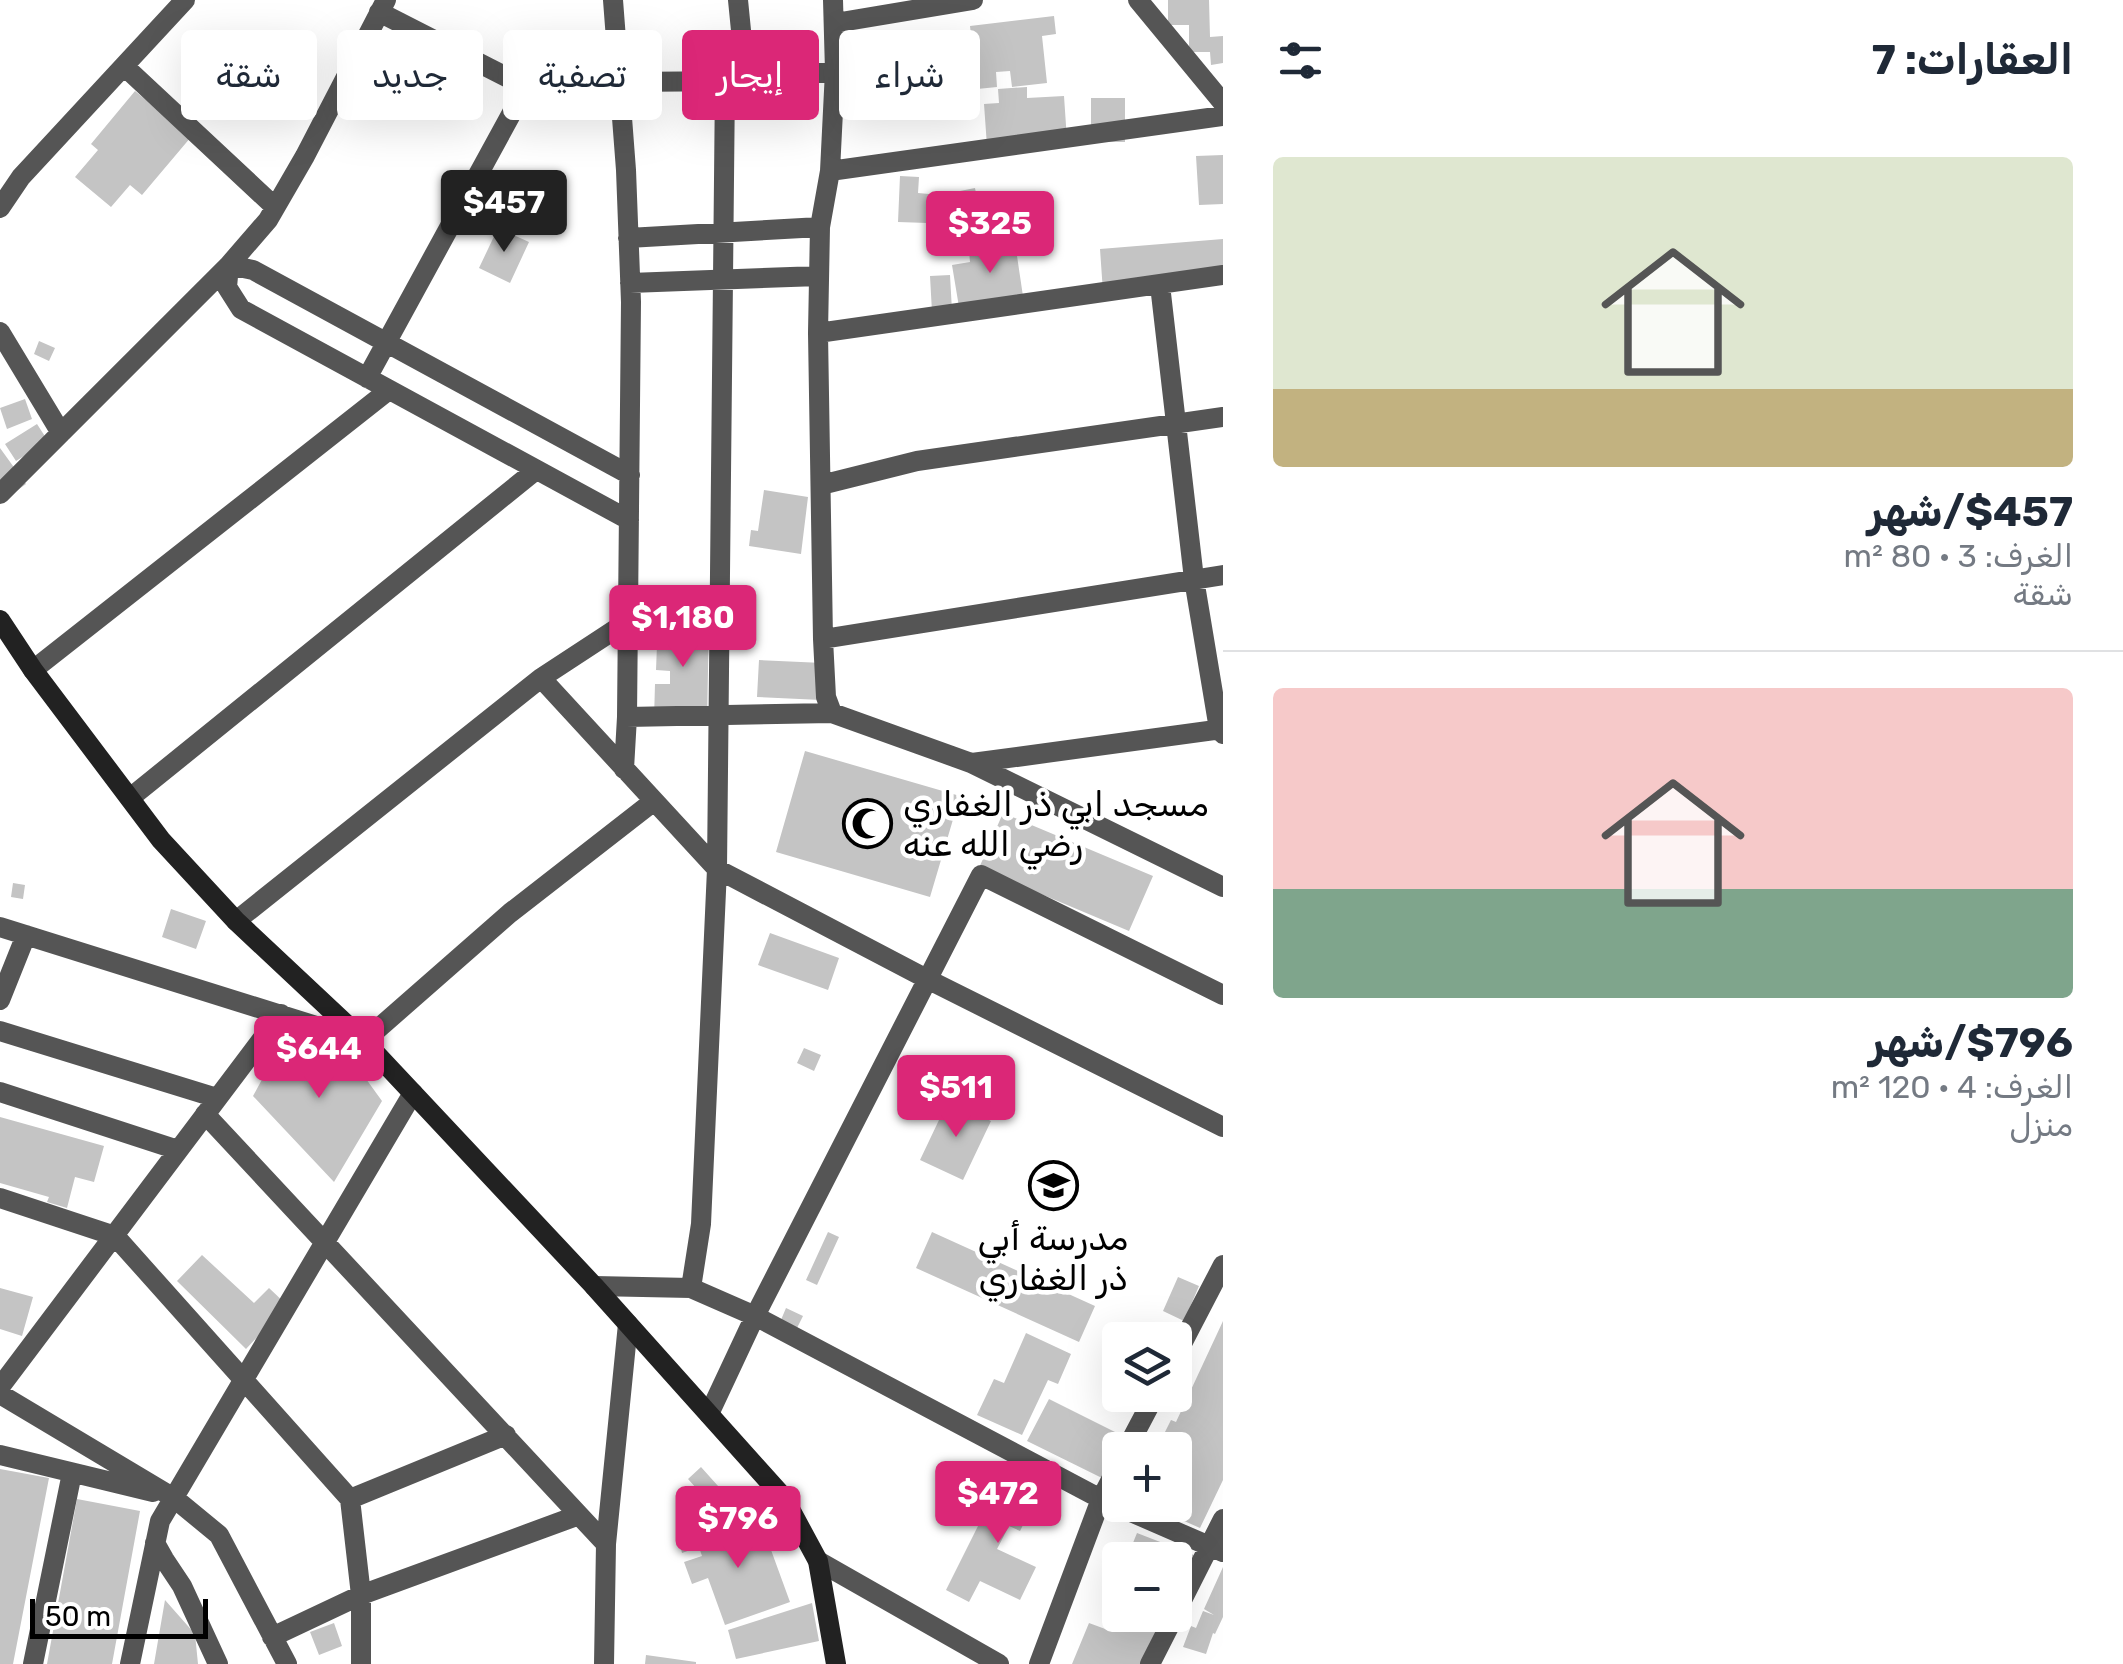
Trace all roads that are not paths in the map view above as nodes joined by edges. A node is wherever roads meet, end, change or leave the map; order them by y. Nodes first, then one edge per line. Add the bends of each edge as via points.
1 (184, 0) edge
2 (614, 0) edge
3 (738, 0) edge
4 (833, 0) edge
5 (973, 0) edge
6 (1138, 0) edge
7 (382, 6) edge
8 (835, 22) junction
9 (616, 30) edge
10 (737, 30) edge
11 (124, 66) junction
12 (835, 71) junction
13 (819, 73) edge
14 (1223, 103) edge
15 (1223, 116) edge
16 (621, 120) edge
17 (732, 120) edge
18 (830, 171) junction
19 (275, 207) junction
20 (0, 208) edge
21 (820, 227) junction
22 (723, 234) junction
23 (628, 238) junction
24 (230, 265) junction
25 (1223, 274) edge
26 (819, 276) junction
27 (723, 280) junction
28 (630, 282) junction
29 (1160, 284) junction
30 (0, 332) edge
31 (818, 332) junction
32 (387, 344) junction
33 (367, 378) junction
34 (389, 390) junction
35 (1223, 417) edge
36 (1175, 424) junction
37 (61, 433) junction
38 (536, 470) junction
39 (630, 475) junction
40 (821, 486) junction
41 (0, 494) edge
42 (629, 520) junction
43 (1223, 575) edge
44 (1194, 579) junction
45 (0, 620) edge
46 (628, 622) junction
47 (823, 639) junction
48 (33, 670) junction
49 (541, 678) junction
50 (832, 713) junction
51 (627, 716) junction
52 (718, 717) junction
53 (1222, 731) edge
54 (970, 763) junction
55 (624, 768) junction
56 (130, 798) junction
57 (654, 801) junction
58 (717, 869) junction
59 (1223, 887) edge
60 (236, 921) junction
61 (0, 927) edge
62 (26, 935) junction
63 (927, 979) junction
64 (1223, 995) edge
65 (0, 1000) edge
66 (281, 1014) junction
67 (0, 1030) edge
68 (364, 1041) junction
69 (0, 1092) edge
70 (413, 1093) junction
71 (211, 1106) junction
72 (1223, 1128) edge
73 (178, 1150) junction
74 (0, 1198) edge
75 (115, 1236) junction
76 (326, 1241) junction
77 (1223, 1265) edge
78 (594, 1286) junction
79 (691, 1288) junction
80 (755, 1316) junction
81 (628, 1324) junction
82 (1192, 1324) edge
83 (244, 1381) junction
84 (0, 1391) edge
85 (709, 1414) junction
86 (506, 1435) junction
87 (0, 1456) edge
88 (72, 1473) junction
89 (174, 1498) junction
90 (350, 1499) junction
91 (1101, 1499) junction
92 (579, 1515) junction
93 (1223, 1520) edge
94 (156, 1542) junction
95 (606, 1544) junction
96 (1217, 1549) edge
97 (818, 1561) junction
98 (1192, 1588) edge
99 (360, 1594) junction
100 (1166, 1632) edge
101 (272, 1637) junction
102 (601, 1663) edge
103 (33, 1664) edge
104 (130, 1664) edge
105 (218, 1664) edge
106 (287, 1664) edge
107 (361, 1664) edge
108 (836, 1664) edge
109 (999, 1664) edge
110 (1039, 1664) edge
111 (1150, 1664) edge

1 - 11 street
2 - 9 street
3 - 10 street
4 - 8 street
5 - 8 street
6 - 14 street
7 - 19 street
7 - 32 street via 526,87
8 - 12 street
11 - 19 street
11 - 20 street
12 - 13 street
12 - 18 street
15 - 18 street
16 - 23 street
17 - 22 street
18 - 21 street
19 - 24 street
21 - 22 street
21 - 26 street
22 - 23 street
22 - 27 street
23 - 28 street
24 - 32 street via 253,270
24 - 33 street via 228,287 241,309
24 - 37 street
25 - 29 street
26 - 27 street
26 - 31 street
27 - 28 street
27 - 52 street
28 - 39 street
29 - 31 street
29 - 36 street
30 - 37 street
31 - 40 street
32 - 33 street
32 - 39 street
33 - 34 street
34 - 38 street
34 - 48 street
35 - 36 street
36 - 40 street via 917,462
36 - 44 street
37 - 41 street
38 - 42 street
38 - 56 street
39 - 42 street
40 - 47 street
42 - 46 street
43 - 44 street
44 - 47 street
44 - 53 street
45 - 48 street
46 - 49 street
46 - 51 street
47 - 50 street
48 - 56 street
49 - 55 street
49 - 60 street
50 - 52 street
50 - 54 street
51 - 52 street
51 - 55 street
52 - 58 street
53 - 54 street
54 - 59 street
55 - 57 street
56 - 60 street
57 - 58 street
57 - 68 street via 510,913
58 - 63 street
58 - 79 street via 701,1224
60 - 68 street
61 - 62 street
62 - 65 street
62 - 66 street
63 - 64 street via 981,875
63 - 72 street
63 - 80 street
66 - 68 street
66 - 71 street
67 - 71 street
68 - 70 street
69 - 73 street
70 - 76 street
70 - 78 street
71 - 73 street
71 - 76 street
73 - 75 street
74 - 75 street
75 - 83 street
75 - 84 street
76 - 83 street
76 - 86 street
77 - 82 street
78 - 79 street
78 - 81 street
79 - 80 street
80 - 85 street
80 - 91 street
81 - 85 street
81 - 95 street
83 - 89 street
83 - 90 street
84 - 89 street
85 - 97 street via 784,1498
86 - 90 street
86 - 92 street
87 - 88 street
88 - 89 street
88 - 103 street
89 - 94 street
89 - 101 street via 218,1536
90 - 99 street
91 - 96 street
91 - 110 street
92 - 95 street
92 - 99 street
93 - 96 street
94 - 104 street
94 - 105 street
95 - 102 street
96 - 98 street
97 - 108 street
97 - 109 street
99 - 101 street
99 - 107 street
100 - 111 street
101 - 106 street

